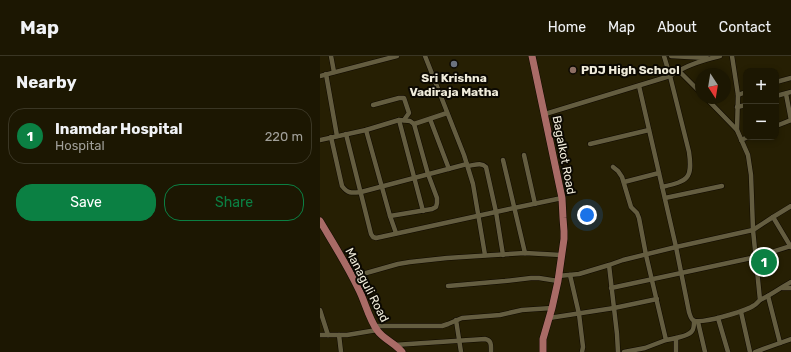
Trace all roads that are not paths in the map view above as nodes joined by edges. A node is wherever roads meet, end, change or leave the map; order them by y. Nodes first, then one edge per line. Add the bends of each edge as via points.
1 (331, 56) edge
2 (397, 56) edge
3 (425, 56) edge
4 (532, 56) edge
5 (664, 56) edge
6 (674, 56) edge
7 (720, 56) edge
8 (732, 56) edge
9 (711, 58) junction
10 (678, 70) junction
11 (334, 72) junction
12 (326, 74) junction
13 (320, 76) edge
14 (670, 76) junction
15 (791, 78) edge
16 (779, 81) edge
17 (639, 86) junction
18 (695, 88) edge
19 (743, 93) edge
20 (788, 93) edge
21 (738, 95) junction
22 (712, 104) edge
23 (373, 105) dead end
24 (743, 106) edge
25 (738, 108) junction
26 (447, 113) junction
27 (545, 114) junction
28 (430, 119) junction
29 (402, 120) junction
30 (791, 120) edge
31 (414, 124) junction
32 (779, 125) edge
33 (366, 130) junction
34 (649, 130) junction
35 (737, 130) junction
36 (346, 134) junction
37 (337, 136) junction
38 (331, 137) junction
39 (320, 140) edge
40 (741, 140) joint
41 (590, 144) dead end
42 (524, 155) dead end
43 (503, 160) dead end
44 (467, 165) junction
45 (613, 167) dead end
46 (449, 168) junction
47 (659, 173) junction
48 (428, 174) junction
49 (415, 178) junction
50 (624, 182) junction
51 (382, 186) junction
52 (722, 186) dead end
53 (662, 187) junction
54 (360, 192) junction
55 (562, 198) junction
56 (664, 198) junction
57 (535, 204) junction
58 (791, 206) edge
59 (514, 208) junction
60 (423, 211) junction
61 (496, 212) junction
62 (390, 216) junction
63 (479, 216) junction
64 (773, 217) junction
65 (320, 221) edge
66 (753, 230) junction
67 (396, 233) junction
68 (791, 246) edge
69 (676, 247) junction
70 (525, 253) junction
71 (485, 255) junction
72 (503, 255) junction
73 (561, 255) junction
74 (646, 255) junction
75 (756, 257) junction
76 (609, 265) junction
77 (681, 273) junction
78 (570, 274) junction
79 (352, 277) junction
80 (558, 278) junction
81 (652, 280) junction
82 (791, 282) edge
83 (448, 286) dead end
84 (611, 288) junction
85 (780, 288) junction
86 (791, 288) edge
87 (768, 296) junction
88 (657, 299) junction
89 (760, 300) junction
90 (552, 308) junction
91 (614, 308) junction
92 (320, 310) edge
93 (741, 312) junction
94 (579, 314) junction
95 (550, 318) junction
96 (718, 318) junction
97 (456, 320) junction
98 (696, 321) junction
99 (376, 328) junction
100 (320, 334) edge
101 (328, 335) junction
102 (339, 335) junction
103 (676, 338) junction
104 (791, 339) edge
105 (666, 340) junction
106 (459, 341) junction
107 (780, 343) junction
108 (394, 345) junction
109 (770, 350) edge
110 (342, 352) edge
111 (402, 352) edge
112 (461, 352) edge
113 (491, 352) edge
114 (544, 352) edge
115 (582, 352) edge
116 (618, 352) edge
117 (624, 352) edge
118 (676, 352) edge
119 (705, 352) edge
120 (728, 352) edge
121 (750, 352) edge
122 (755, 352) edge

1 - 11 street
2 - 11 street
3 - 26 street
4 - 27 main road, Bagalkot Road
5 - 14 street
6 - 9 street
7 - 9 street
8 - 21 street
9 - 10 street
10 - 14 street
10 - 18 street
11 - 12 street
12 - 13 street
12 - 37 street
14 - 17 street
14 - 53 street via 691,164 686,179
15 - 16 street
17 - 27 street
17 - 34 street
19 - 21 street
20 - 30 street
21 - 25 street
22 - 35 street
23 - 29 street via 404,98 409,113
24 - 25 street
25 - 35 street
26 - 28 street
26 - 44 street
27 - 55 main road, Bagalkot Road
28 - 31 street
28 - 46 street
29 - 31 street
29 - 33 street
29 - 49 street
30 - 32 street
31 - 48 street
33 - 36 street
33 - 51 street
34 - 41 street
34 - 47 street
35 - 40 street
36 - 37 street
36 - 54 street
37 - 38 street
38 - 39 street
38 - 54 street via 342,186 348,192
40 - 66 street via 748,155 751,175
42 - 57 street
43 - 59 street
44 - 46 street
44 - 61 street via 483,164 486,168
44 - 63 street
45 - 50 street
46 - 48 street
47 - 50 street
47 - 53 street
48 - 49 street
48 - 60 street via 437,203 436,207
49 - 51 street
49 - 60 street
50 - 74 street via 631,207 639,218
51 - 54 street
51 - 62 street
52 - 56 street
53 - 56 street
54 - 67 street via 373,237
55 - 57 street
55 - 73 main road, Bagalkot Road via 564,239
56 - 69 street
57 - 59 street
58 - 64 street
59 - 61 street
59 - 70 street
60 - 62 street
61 - 63 street
61 - 72 street
62 - 67 street
63 - 67 street
63 - 71 street
64 - 66 street
64 - 68 street
65 - 79 main road, Managuli Road
66 - 69 street
66 - 75 street
68 - 75 street
69 - 74 street
69 - 77 street
70 - 72 street
70 - 73 street
71 - 72 street
71 - 79 street via 410,262
73 - 80 main road, Bagalkot Road
74 - 76 street
74 - 81 street
75 - 77 street
75 - 89 street
76 - 78 street via 579,274
76 - 84 street
77 - 81 street
77 - 98 street via 689,312 691,318
78 - 80 street
78 - 94 street
79 - 99 main road, Managuli Road
80 - 83 street
80 - 90 main road, Bagalkot Road
81 - 84 street
81 - 88 street
82 - 85 street
84 - 91 street
85 - 86 street
85 - 87 street
87 - 89 street
87 - 107 street
88 - 91 street
88 - 105 street
89 - 93 street
90 - 95 main road, Bagalkot Road
90 - 97 street via 470,316
91 - 94 street
91 - 116 street
92 - 101 street
93 - 96 street
93 - 121 street
94 - 95 street
94 - 115 street
95 - 114 main road, Bagalkot Road via 543,339
96 - 98 street
96 - 120 street
97 - 99 street via 442,326
97 - 106 street
98 - 103 street via 690,333
98 - 119 street
99 - 102 street
99 - 108 main road, Managuli Road
100 - 101 street
101 - 102 street
102 - 110 street
103 - 105 street
103 - 118 street
104 - 107 street
105 - 117 street
106 - 108 street
106 - 112 street
106 - 113 street via 488,340
107 - 109 street
108 - 111 main road, Managuli Road
109 - 122 street

